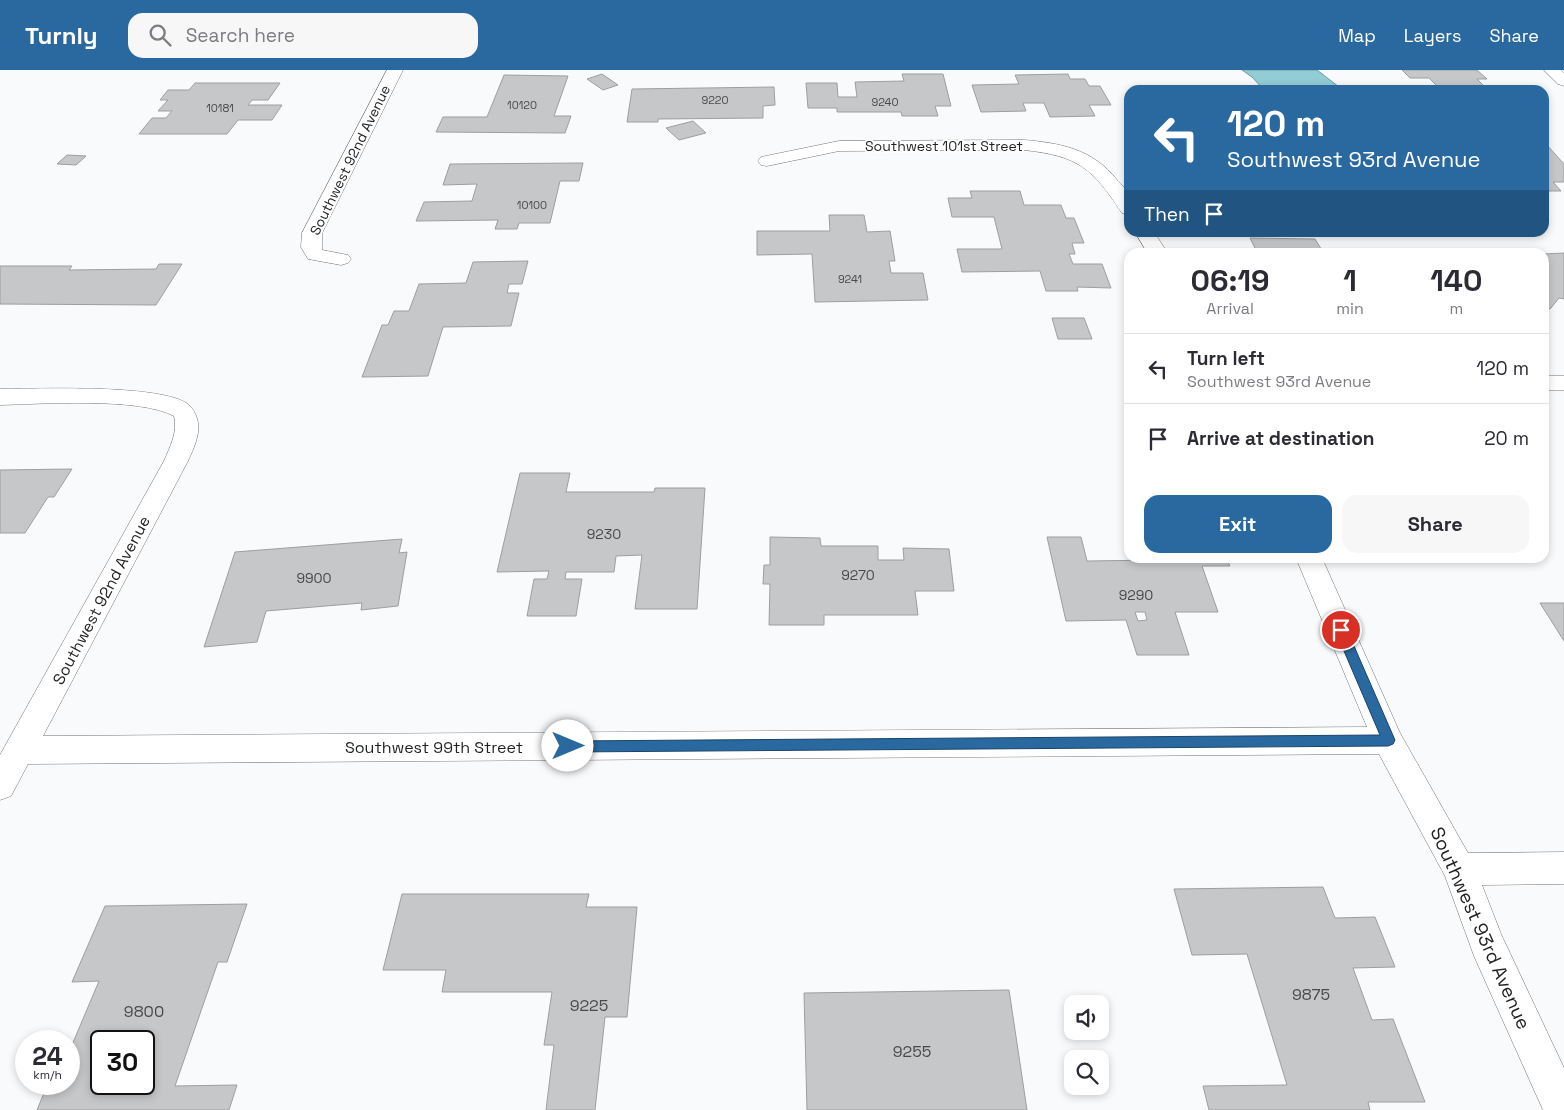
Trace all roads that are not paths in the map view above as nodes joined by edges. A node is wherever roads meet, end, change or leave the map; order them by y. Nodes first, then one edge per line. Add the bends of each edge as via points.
1 (395, 70) edge
2 (1552, 70) edge
3 (1564, 81) edge
4 (767, 161) dead end
5 (1124, 202) edge
6 (1147, 237) edge
7 (1154, 248) edge
8 (340, 259) dead end
9 (1549, 383) edge
10 (1564, 383) edge
11 (0, 397) edge
12 (1311, 563) edge
13 (1388, 740) junction
14 (20, 750) junction
15 (0, 786) edge
16 (1564, 868) edge
17 (1459, 869) junction
18 (1563, 1110) edge

1 - 8 street, Southwest 92nd Avenue via 312,233 310,242 315,255
2 - 3 street
4 - 5 street, Southwest 101st Street via 839,146 1039,146 1076,153 1096,166
6 - 7 street
9 - 10 street
11 - 14 street, Southwest 92nd Avenue via 98,397 156,401 172,404 182,411 188,422 176,461
12 - 13 street, Southwest 93rd Avenue
13 - 14 street, Southwest 99th Street
13 - 17 street, Southwest 93rd Avenue
14 - 15 street, Southwest 92nd Avenue
16 - 17 street
17 - 18 street, Southwest 93rd Avenue via 1487,943

